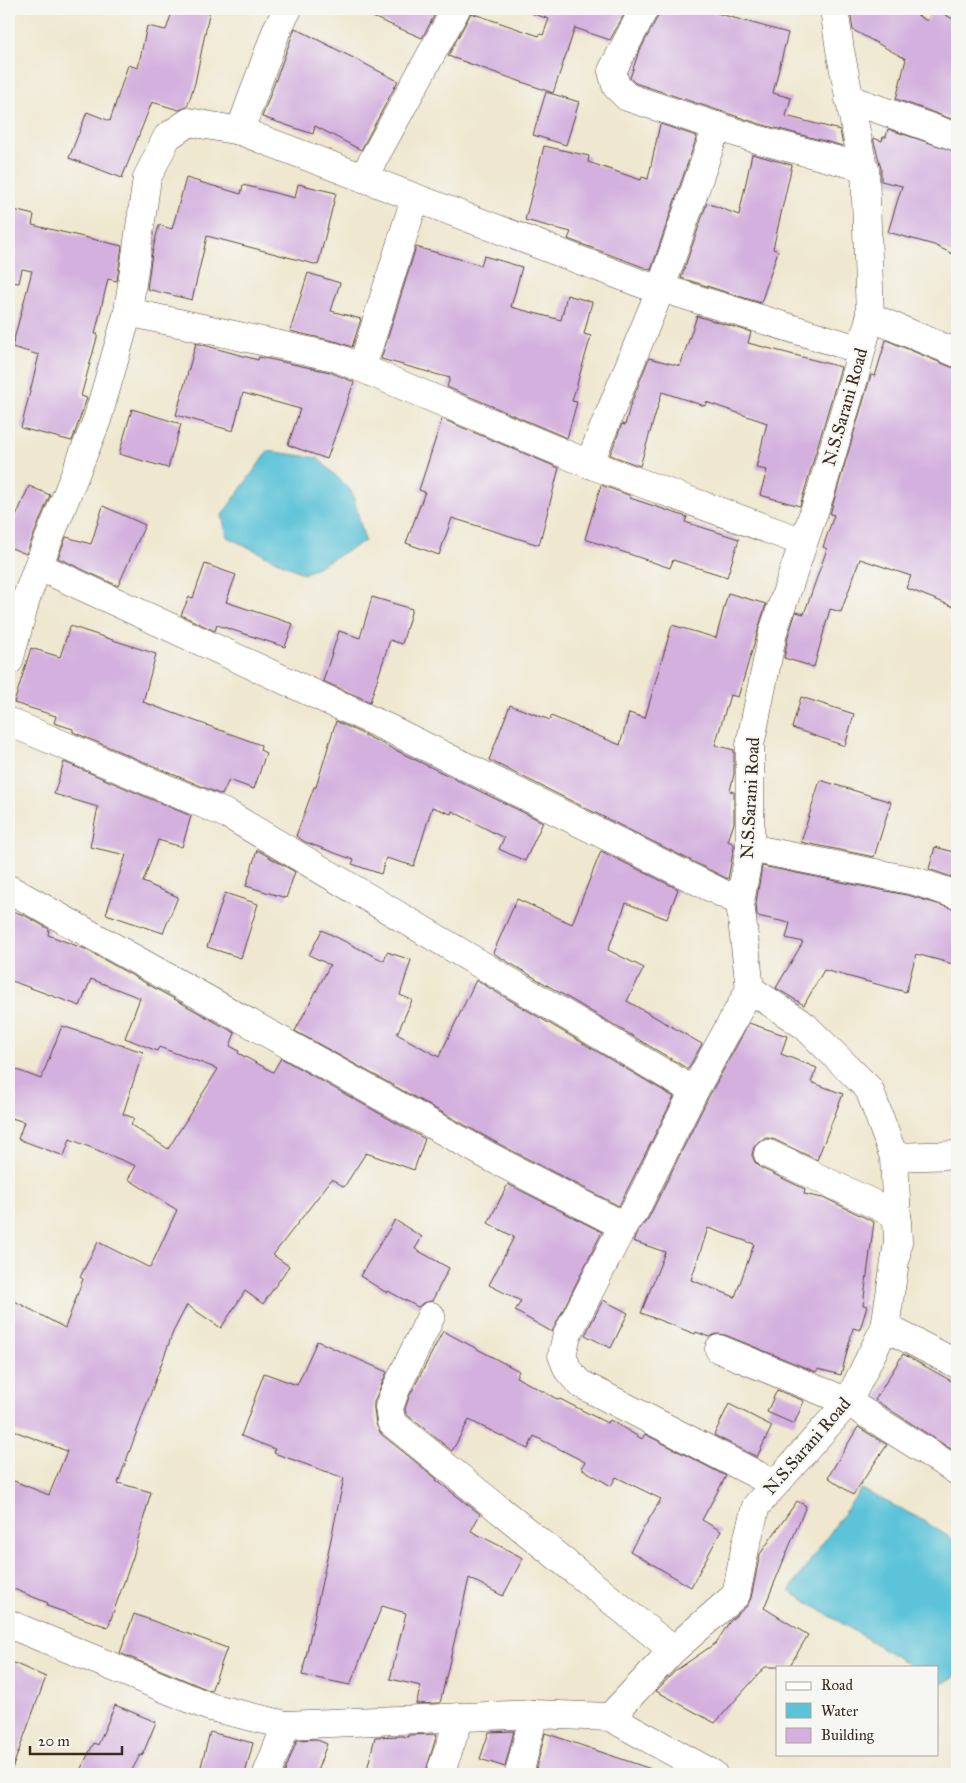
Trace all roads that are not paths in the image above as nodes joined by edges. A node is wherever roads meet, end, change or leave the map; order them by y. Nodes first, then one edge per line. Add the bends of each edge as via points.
1 (288, 9) edge
2 (456, 9) edge
3 (644, 9) edge
4 (834, 9) edge
5 (849, 99) junction
6 (717, 126) junction
7 (240, 131) junction
8 (957, 137) edge
9 (863, 167) junction
10 (363, 178) junction
11 (415, 198) junction
12 (661, 288) junction
13 (128, 312) junction
14 (870, 317) junction
15 (860, 350) junction
16 (957, 353) edge
17 (362, 368) junction
18 (589, 464) junction
19 (803, 542) junction
20 (38, 566) junction
21 (9, 661) edge
22 (9, 722) edge
23 (750, 848) junction
24 (9, 889) edge
25 (957, 894) edge
26 (740, 902) junction
27 (750, 989) junction
28 (694, 1092) junction
29 (768, 1154) dead end
30 (957, 1156) edge
31 (894, 1157) junction
32 (897, 1215) junction
33 (625, 1222) junction
34 (431, 1316) dead end
35 (885, 1327) junction
36 (720, 1349) dead end
37 (957, 1364) edge
38 (848, 1402) junction
39 (957, 1471) edge
40 (775, 1484) junction
41 (9, 1624) edge
42 (673, 1650) junction
43 (534, 1714) junction
44 (460, 1717) junction
45 (610, 1717) junction
46 (286, 1725) junction
47 (267, 1774) edge
48 (440, 1774) edge
49 (519, 1774) edge
50 (713, 1774) edge

1 - 7 street via 277,29
2 - 10 street
3 - 6 street via 612,71 616,86 627,97
4 - 5 street, N.S.Sarani Road
5 - 8 street
5 - 9 street, N.S.Sarani Road
6 - 9 street via 756,140
6 - 12 street
7 - 10 street
7 - 13 street via 189,122 167,137 147,178
9 - 14 street, N.S.Sarani Road
10 - 11 street
11 - 12 street via 644,285
11 - 17 street
12 - 15 street
12 - 18 street
13 - 17 street via 335,357
13 - 20 street via 97,420
14 - 15 street, N.S.Sarani Road
14 - 16 street
15 - 19 street, N.S.Sarani Road via 821,491
17 - 18 street
18 - 19 street
19 - 23 street, N.S.Sarani Road via 773,632 750,744
20 - 21 street
20 - 26 street via 392,730
22 - 28 street via 229,815
23 - 25 street via 915,881
23 - 26 street, N.S.Sarani Road
24 - 33 street via 492,1158 614,1221
26 - 27 street, N.S.Sarani Road
27 - 28 street
27 - 31 street, N.S.Sarani Road via 805,1026 869,1089
28 - 33 street via 634,1212
29 - 32 street
30 - 31 street
31 - 32 street, N.S.Sarani Road
32 - 35 street, N.S.Sarani Road via 898,1242
33 - 40 street via 567,1335 562,1355 568,1370 579,1382
34 - 42 street via 389,1407 392,1422
35 - 37 street
35 - 38 street, N.S.Sarani Road
36 - 38 street
38 - 39 street
38 - 40 street, N.S.Sarani Road
40 - 42 street, N.S.Sarani Road via 756,1506 736,1595
41 - 46 street via 210,1707
42 - 45 street, N.S.Sarani Road
43 - 44 street
43 - 45 street
43 - 49 street
44 - 46 street
44 - 48 street
45 - 50 street
46 - 47 street

